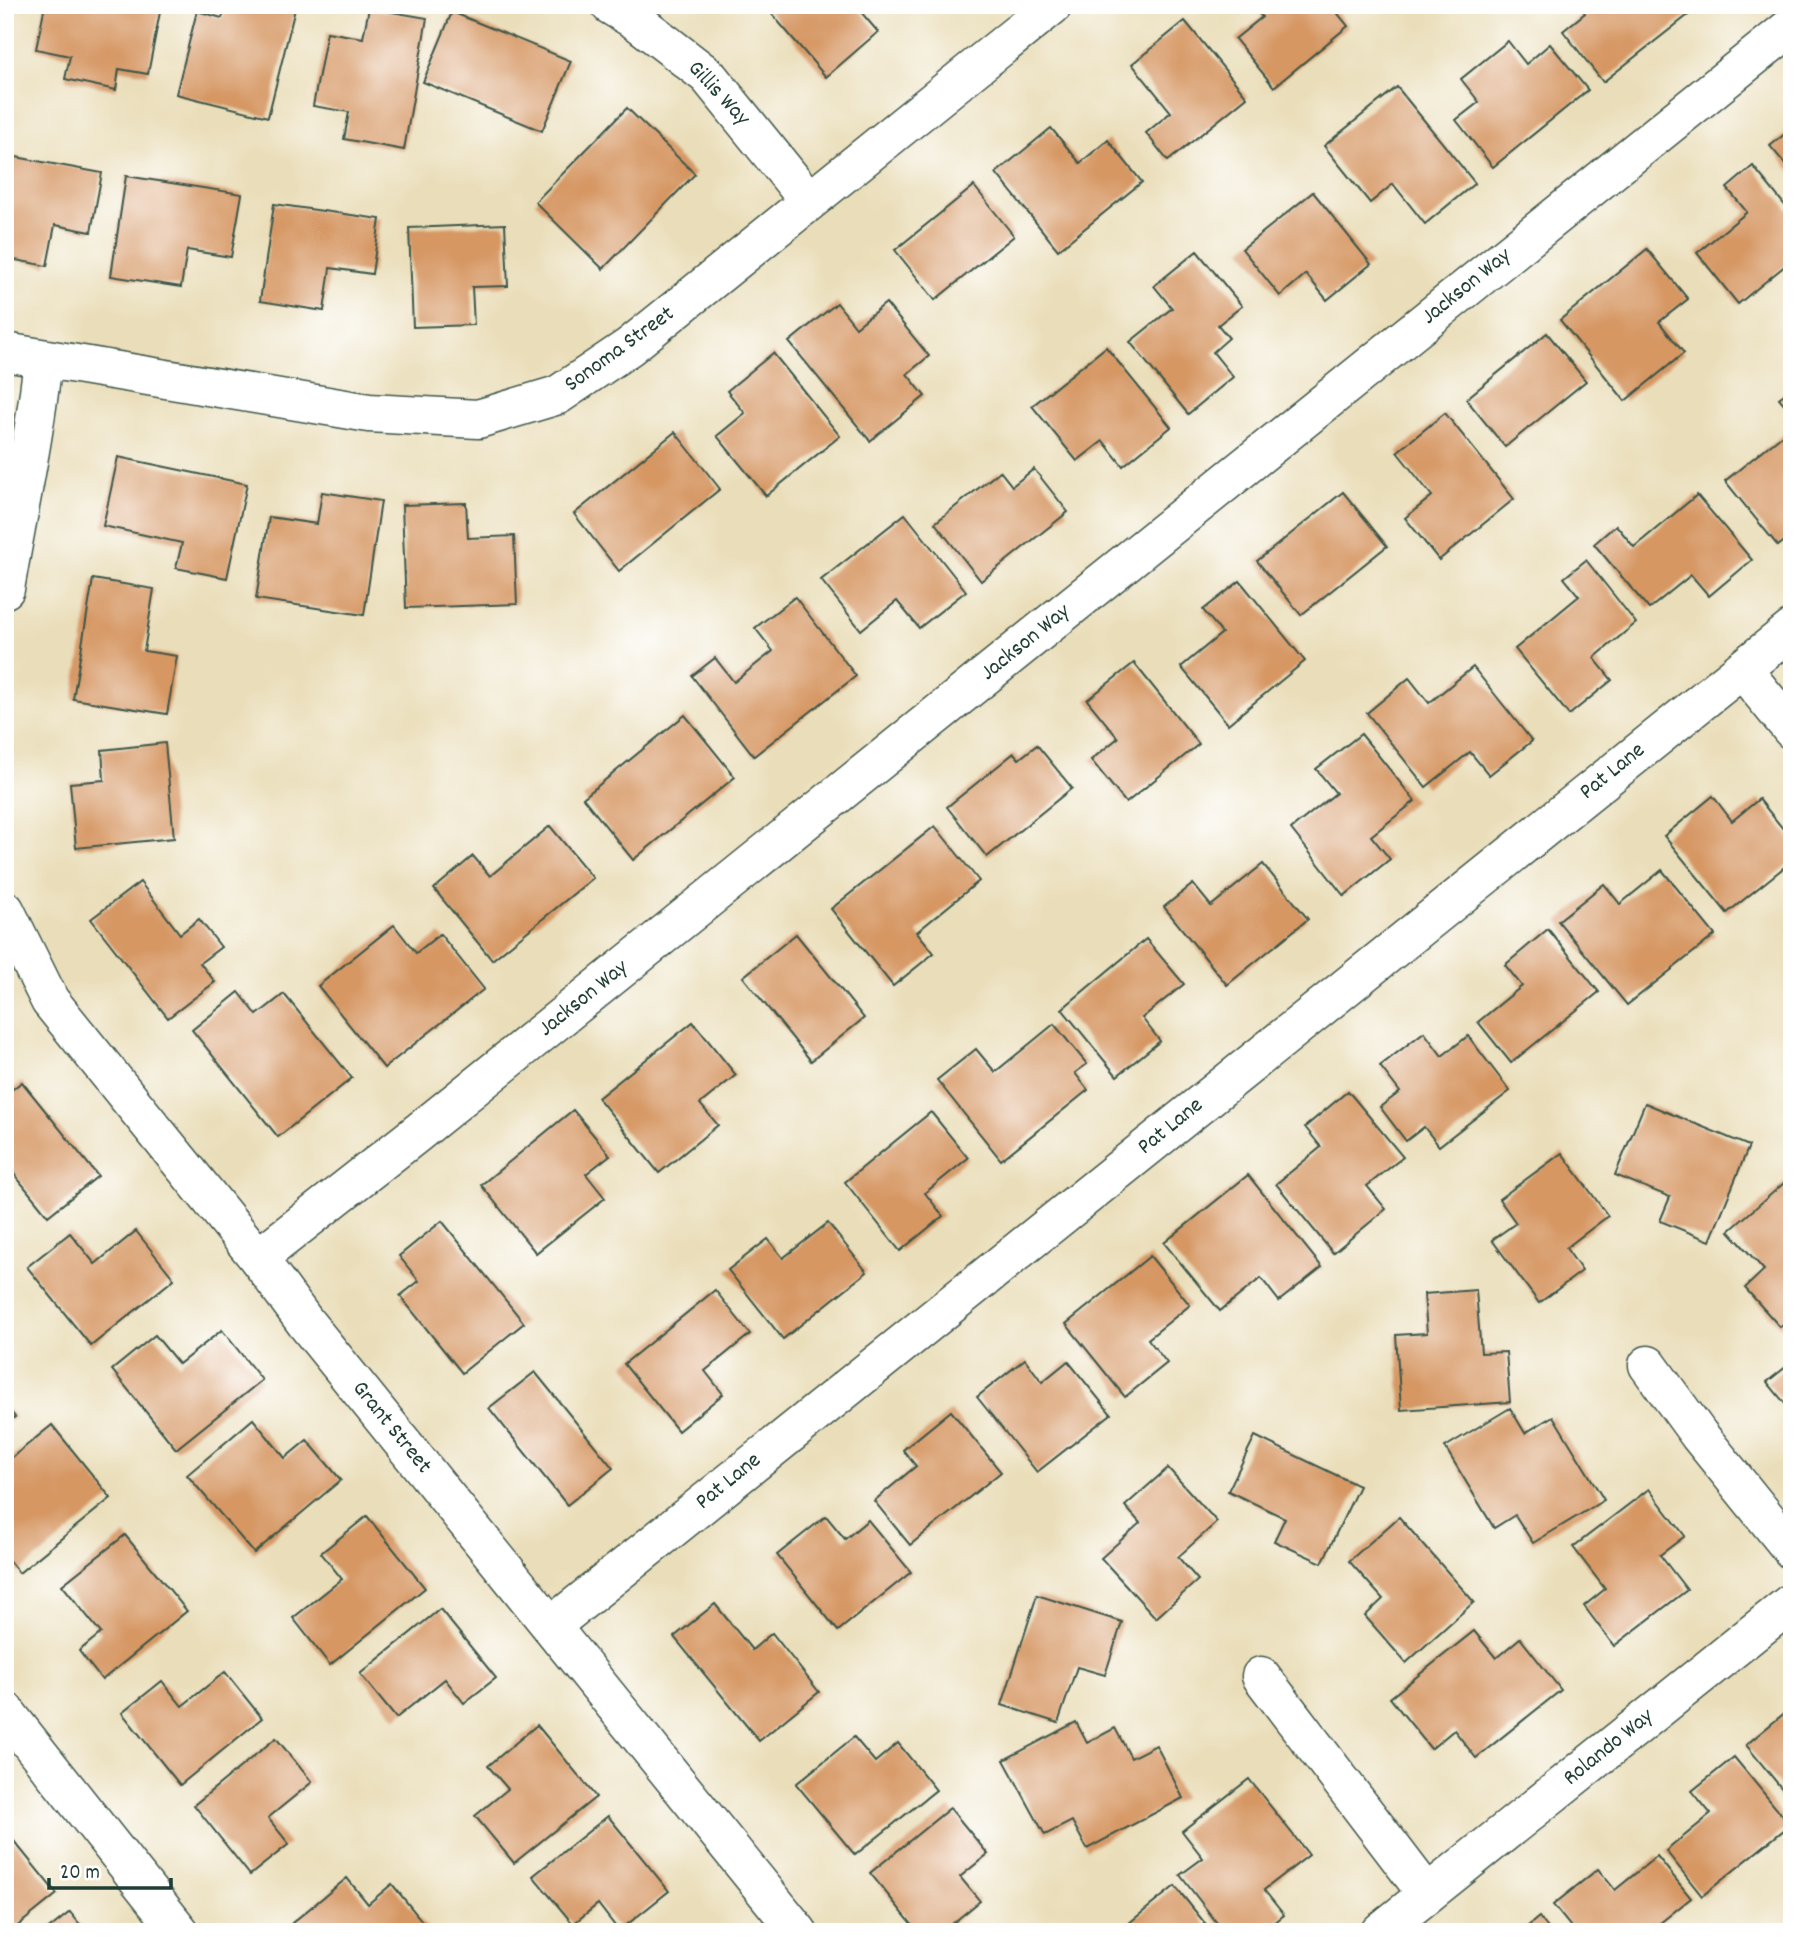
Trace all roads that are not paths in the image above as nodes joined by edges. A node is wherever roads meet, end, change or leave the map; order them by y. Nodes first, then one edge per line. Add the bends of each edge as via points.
1 (610, 5) edge
2 (1053, 5) edge
3 (1792, 26) edge
4 (809, 201) junction
5 (5, 352) edge
6 (43, 359) junction
7 (5, 589) edge
8 (1792, 629) edge
9 (1742, 668) junction
10 (1792, 730) edge
11 (5, 910) edge
12 (258, 1258) junction
13 (1648, 1366) dead end
14 (1792, 1550) edge
15 (1792, 1602) edge
16 (551, 1626) junction
17 (1261, 1676) dead end
18 (5, 1711) edge
19 (1427, 1894) junction
20 (180, 1932) edge
21 (799, 1932) edge
22 (1380, 1932) edge

1 - 4 street, Gillis Way via 708,76
2 - 4 street, Sonoma Street
3 - 12 street, Jackson Way
4 - 6 street, Sonoma Street via 629,347 558,395 478,419 369,413
5 - 6 street, Sonoma Street
6 - 7 street
8 - 9 street, Pat Lane
9 - 10 street
9 - 16 street, Pat Lane
11 - 12 street, Grant Street via 50,1001
12 - 16 street, Grant Street
13 - 14 street
15 - 19 street, Rolando Way
16 - 21 street, Grant Street
17 - 19 street
18 - 20 street
19 - 22 street, Rolando Way

